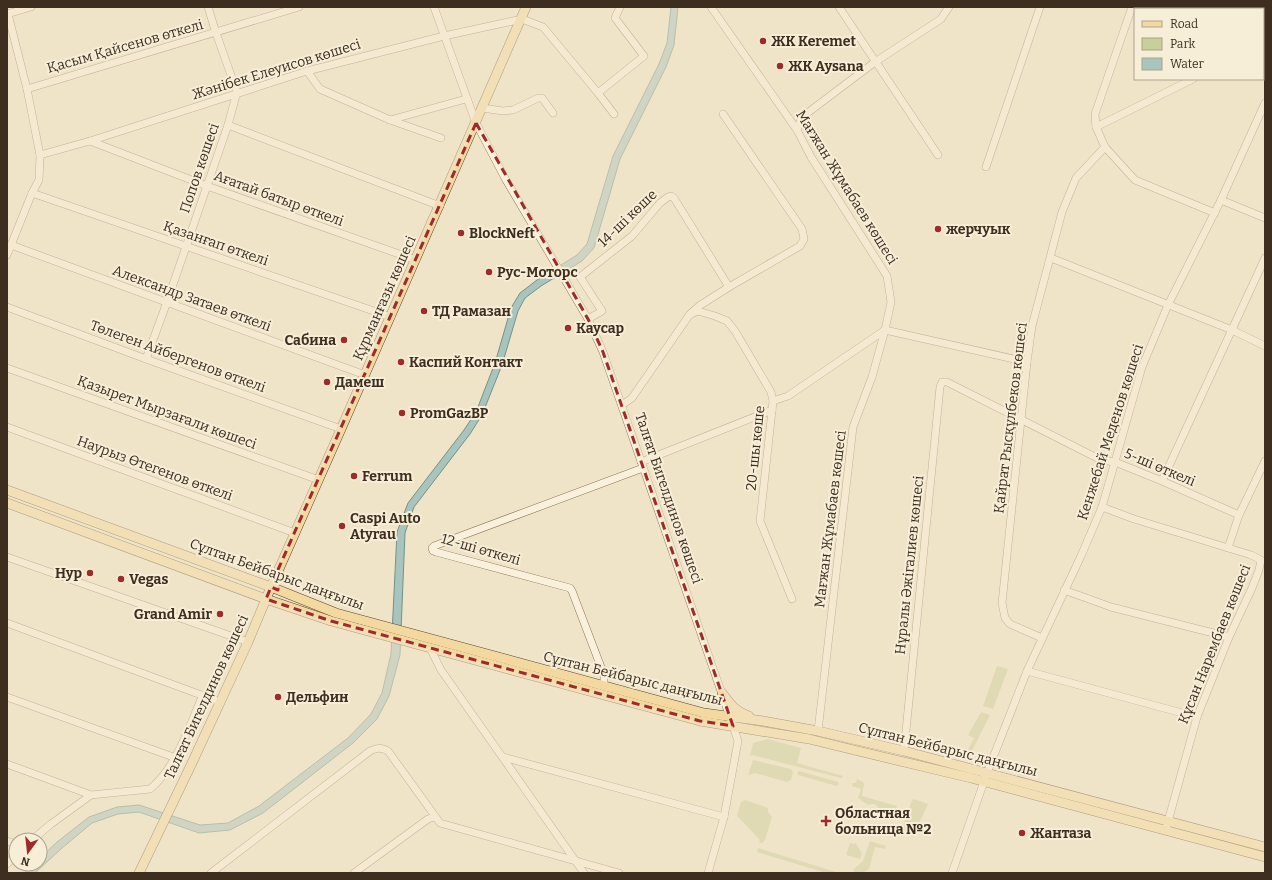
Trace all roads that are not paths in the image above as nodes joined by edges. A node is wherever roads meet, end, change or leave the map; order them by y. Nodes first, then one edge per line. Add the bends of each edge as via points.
1 (31, 7) edge
2 (208, 7) edge
3 (299, 7) edge
4 (434, 7) edge
5 (526, 7) edge
6 (620, 7) edge
7 (711, 7) edge
8 (840, 7) edge
9 (949, 7) edge
10 (1040, 7) edge
11 (1132, 7) edge
12 (7, 14) edge
13 (522, 19) junction
14 (216, 33) junction
15 (444, 36) junction
16 (875, 62) junction
17 (307, 71) junction
18 (1191, 80) edge
19 (27, 89) junction
20 (238, 92) junction
21 (598, 93) junction
22 (466, 99) junction
23 (1265, 102) edge
24 (482, 108) junction
25 (553, 113) dead end
26 (614, 114) dead end
27 (723, 114) dead end
28 (390, 120) junction
29 (476, 123) junction
30 (228, 125) junction
31 (1096, 127) junction
32 (797, 130) junction
33 (441, 138) dead end
34 (90, 141) junction
35 (1105, 147) junction
36 (40, 155) junction
37 (938, 155) dead end
38 (986, 167) dead end
39 (207, 186) junction
40 (32, 193) junction
41 (1221, 200) junction
42 (440, 206) junction
43 (1215, 213) junction
44 (1265, 218) edge
45 (11, 245) junction
46 (186, 247) junction
47 (7, 255) edge
48 (1051, 258) junction
49 (1265, 258) edge
50 (416, 260) junction
51 (729, 287) junction
52 (166, 302) junction
53 (1168, 305) junction
54 (7, 307) edge
55 (690, 314) junction
56 (390, 317) junction
57 (588, 319) junction
58 (885, 330) junction
59 (1232, 330) junction
60 (1265, 346) edge
61 (146, 359) junction
62 (1027, 362) junction
63 (7, 368) edge
64 (365, 375) junction
65 (942, 382) joint
66 (773, 401) junction
67 (622, 405) junction
68 (772, 410) junction
69 (1020, 420) junction
70 (7, 427) edge
71 (342, 429) junction
72 (1265, 461) edge
73 (1115, 462) junction
74 (642, 465) junction
75 (319, 480) junction
76 (1162, 481) junction
77 (7, 490) edge
78 (7, 503) edge
79 (1102, 507) junction
80 (1239, 515) junction
81 (295, 533) junction
82 (1228, 548) junction
83 (7, 557) edge
84 (278, 572) junction
85 (257, 582) junction
86 (271, 587) junction
87 (1064, 590) junction
88 (289, 594) junction
89 (255, 595) junction
90 (266, 599) junction
91 (792, 599) dead end
92 (282, 604) junction
93 (260, 612) junction
94 (7, 623) edge
95 (1229, 636) junction
96 (1042, 638) junction
97 (248, 642) junction
98 (430, 648) junction
99 (1027, 671) junction
100 (604, 687) junction
101 (722, 693) junction
102 (203, 695) junction
103 (7, 697) edge
104 (220, 702) junction
105 (730, 717) junction
106 (1197, 717) junction
107 (763, 721) junction
108 (733, 726) junction
109 (818, 731) junction
110 (904, 751) junction
111 (503, 757) junction
112 (176, 758) junction
113 (7, 764) edge
114 (986, 777) junction
115 (91, 795) junction
116 (435, 817) junction
117 (724, 817) junction
118 (1166, 826) junction
119 (42, 832) edge
120 (1265, 847) edge
121 (1265, 857) edge
122 (576, 861) junction
123 (139, 873) edge
124 (211, 873) edge
125 (354, 873) edge
126 (584, 873) edge
127 (619, 873) edge
128 (708, 873) edge
129 (952, 873) edge

1 - 12 street
2 - 14 street
3 - 14 street, Қасым Қайсенов өткелі
4 - 15 street
5 - 13 main road, Құрманғазы көшесі
6 - 21 street via 615,18 644,56
7 - 32 street, Мағжан Жұмабаев көшесі
8 - 16 street
9 - 16 street via 941,19
10 - 38 street
11 - 31 street via 1095,114
12 - 19 street
13 - 15 street, Жәнібек Елеуисов көшесі
13 - 21 street via 543,27
13 - 24 main road, Құрманғазы көшесі
14 - 19 street, Қасым Қайсенов өткелі
14 - 20 street
15 - 17 street, Жәнібек Елеуисов көшесі
15 - 22 street
16 - 32 street via 802,117
16 - 37 street
17 - 20 street, Жәнібек Елеуисов көшесі
17 - 28 street via 320,89
18 - 31 street
19 - 36 street
20 - 30 street, Попов көшесі
20 - 34 street, Жәнібек Елеуисов көшесі
21 - 26 street
22 - 28 street
22 - 29 street
23 - 41 street, Кенжебай Меденов көшесі
24 - 25 street via 513,110 542,98
24 - 29 main road, Құрманғазы көшесі
27 - 51 street via 802,229 804,239 800,246
28 - 33 street
29 - 42 main road, Құрманғазы көшесі
29 - 57 street, Талғат Бигелдинов көшесі via 506,180
30 - 39 street, Попов көшесі
30 - 42 street
31 - 35 street
32 - 58 street, Мағжан Жұмабаев көшесі via 811,157 887,276 891,302
34 - 36 street, Жәнібек Елеуисов көшесі
34 - 39 street, Ағатай батыр өткелі
35 - 43 street via 1135,180
35 - 48 street, Қайрат Рысқұлбеков көшесі via 1076,178 1062,212
36 - 40 street via 39,180
39 - 46 street, Попов көшесі
39 - 50 street, Ағатай батыр өткелі
40 - 45 street
40 - 46 street, Қазанғап өткелі
41 - 43 street, Кенжебай Меденов көшесі
41 - 44 street
42 - 50 main road, Құрманғазы көшесі
43 - 53 street, Кенжебай Меденов көшесі
45 - 47 street
45 - 52 street, Александр Затаев өткелі
46 - 52 street, Попов көшесі
46 - 56 street, Қазанғап өткелі
48 - 53 street
48 - 62 street, Қайрат Рысқұлбеков көшесі via 1032,326
49 - 59 street
50 - 56 main road, Құрманғазы көшесі
51 - 55 street
51 - 57 street, 14-ші көше via 671,196 660,203 632,236 580,277 602,311
52 - 61 street, Попов көшесі
52 - 64 street, Александр Затаев өткелі
53 - 59 street
53 - 73 street, Кенжебай Меденов көшесі via 1142,367
54 - 61 street, Төлеген Айбергенов өткелі
55 - 66 street, 20-шы көше via 698,311 727,321 771,392
55 - 67 street via 632,398
56 - 64 main road, Құрманғазы көшесі
57 - 67 street, Талғат Бигелдинов көшесі
58 - 62 street
58 - 66 street via 788,396
58 - 109 street, Мағжан Жұмабаев көшесі via 872,377 853,427
59 - 60 street
59 - 76 street
61 - 71 street, Төлеген Айбергенов өткелі
62 - 69 street, Қайрат Рысқұлбеков көшесі
63 - 75 street, Қазырет Мырзағали көшесі
64 - 71 main road, Құрманғазы көшесі
65 - 69 street, 5-ші өткелі via 948,382
65 - 110 street, Нұралы Әжiгалиев көшесi
66 - 68 street, 20-шы көше
67 - 74 street, Талғат Бигелдинов көшесі
68 - 74 street
68 - 91 street, 20-шы көше via 760,521
69 - 73 street, 5-ші өткелі via 1101,460
69 - 96 street, Қайрат Рысқұлбеков көшесі via 1002,603 1005,618 1010,624
70 - 81 street, Наурыз Өтегенов өткелі
71 - 75 main road, Құрманғазы көшесі
72 - 80 street, Құсан Нарембаев көшесі
73 - 76 street, 5-ші өткелі
73 - 79 street, Кенжебай Меденов көшесі
74 - 100 street, 12-ші өткелі via 432,548 436,552 570,588 604,676
74 - 101 street, Талғат Бигелдинов көшесі
75 - 81 main road, Құрманғазы көшесі
76 - 80 street, 5-ші өткелі
77 - 85 main road, Сұлтан Бейбарыс даңғылы
78 - 89 main road, Сұлтан Бейбарыс даңғылы
79 - 82 street
79 - 87 street, Кенжебай Меденов көшесі
80 - 82 street, Құсан Нарембаев көшесі
81 - 84 main road, Құрманғазы көшесі
82 - 95 street, Құсан Нарембаев көшесі via 1261,560 1252,588
83 - 97 street
84 - 85 main road via 265,582
84 - 86 main road, Құрманғазы көшесі
84 - 88 main road via 279,583
85 - 86 main road, Сұлтан Бейбарыс даңғылы
86 - 88 main road, Сұлтан Бейбарыс даңғылы
86 - 90 main road, Құрманғазы көшесі
87 - 95 street via 1111,607
87 - 96 street, Кенжебай Меденов көшесі
88 - 100 main road, Сұлтан Бейбарыс даңғылы via 336,613
89 - 90 main road, Сұлтан Бейбарыс даңғылы
89 - 93 main road via 260,602
90 - 92 main road, Сұлтан Бейбарыс даңғылы
90 - 93 main road, Талғат Бигелдинов көшесі
92 - 93 main road via 270,605
92 - 98 main road, Сұлтан Бейбарыс даңғылы via 331,621
93 - 97 main road, Талғат Бигелдинов көшесі
94 - 102 street
95 - 106 street, Құсан Нарембаев көшесі
96 - 99 street, Кенжебай Меденов көшесі
97 - 104 main road, Талғат Бигелдинов көшесі
98 - 108 main road, Сұлтан Бейбарыс даңғылы via 700,721
98 - 111 street via 440,670
99 - 106 street
99 - 114 street, Кенжебай Меденов көшесі
100 - 105 main road, Сұлтан Бейбарыс даңғылы via 704,713
101 - 105 street, Талғат Бигелдинов көшесі
101 - 107 main road via 737,710
102 - 104 street
102 - 112 street
103 - 112 street
104 - 123 main road, Талғат Бигелдинов көшесі
105 - 107 main road, Сұлтан Бейбарыс даңғылы
105 - 108 street, Талғат Бигелдинов көшесі
106 - 118 street, Құсан Нарембаев көшесі
107 - 109 main road, Сұлтан Бейбарыс даңғылы
108 - 114 main road, Сұлтан Бейбарыс даңғылы via 809,739
108 - 117 street, Талғат Бигелдинов көшесі via 738,741
109 - 110 main road, Сұлтан Бейбарыс даңғылы
110 - 114 main road, Сұлтан Бейбарыс даңғылы
111 - 117 street
111 - 122 street
112 - 115 street via 158,783 150,789
113 - 115 street
114 - 118 main road, Сұлтан Бейбарыс даңғылы
114 - 129 street, Кенжебай Меденов көшесі
115 - 119 street
116 - 122 street via 440,823
116 - 124 street via 388,751 378,748 370,751
116 - 125 street via 428,819
117 - 128 street, Талғат Бигелдинов көшесі
118 - 120 main road, Сұлтан Бейбарыс даңғылы
118 - 121 main road, Сұлтан Бейбарыс даңғылы
122 - 126 street
122 - 127 street

